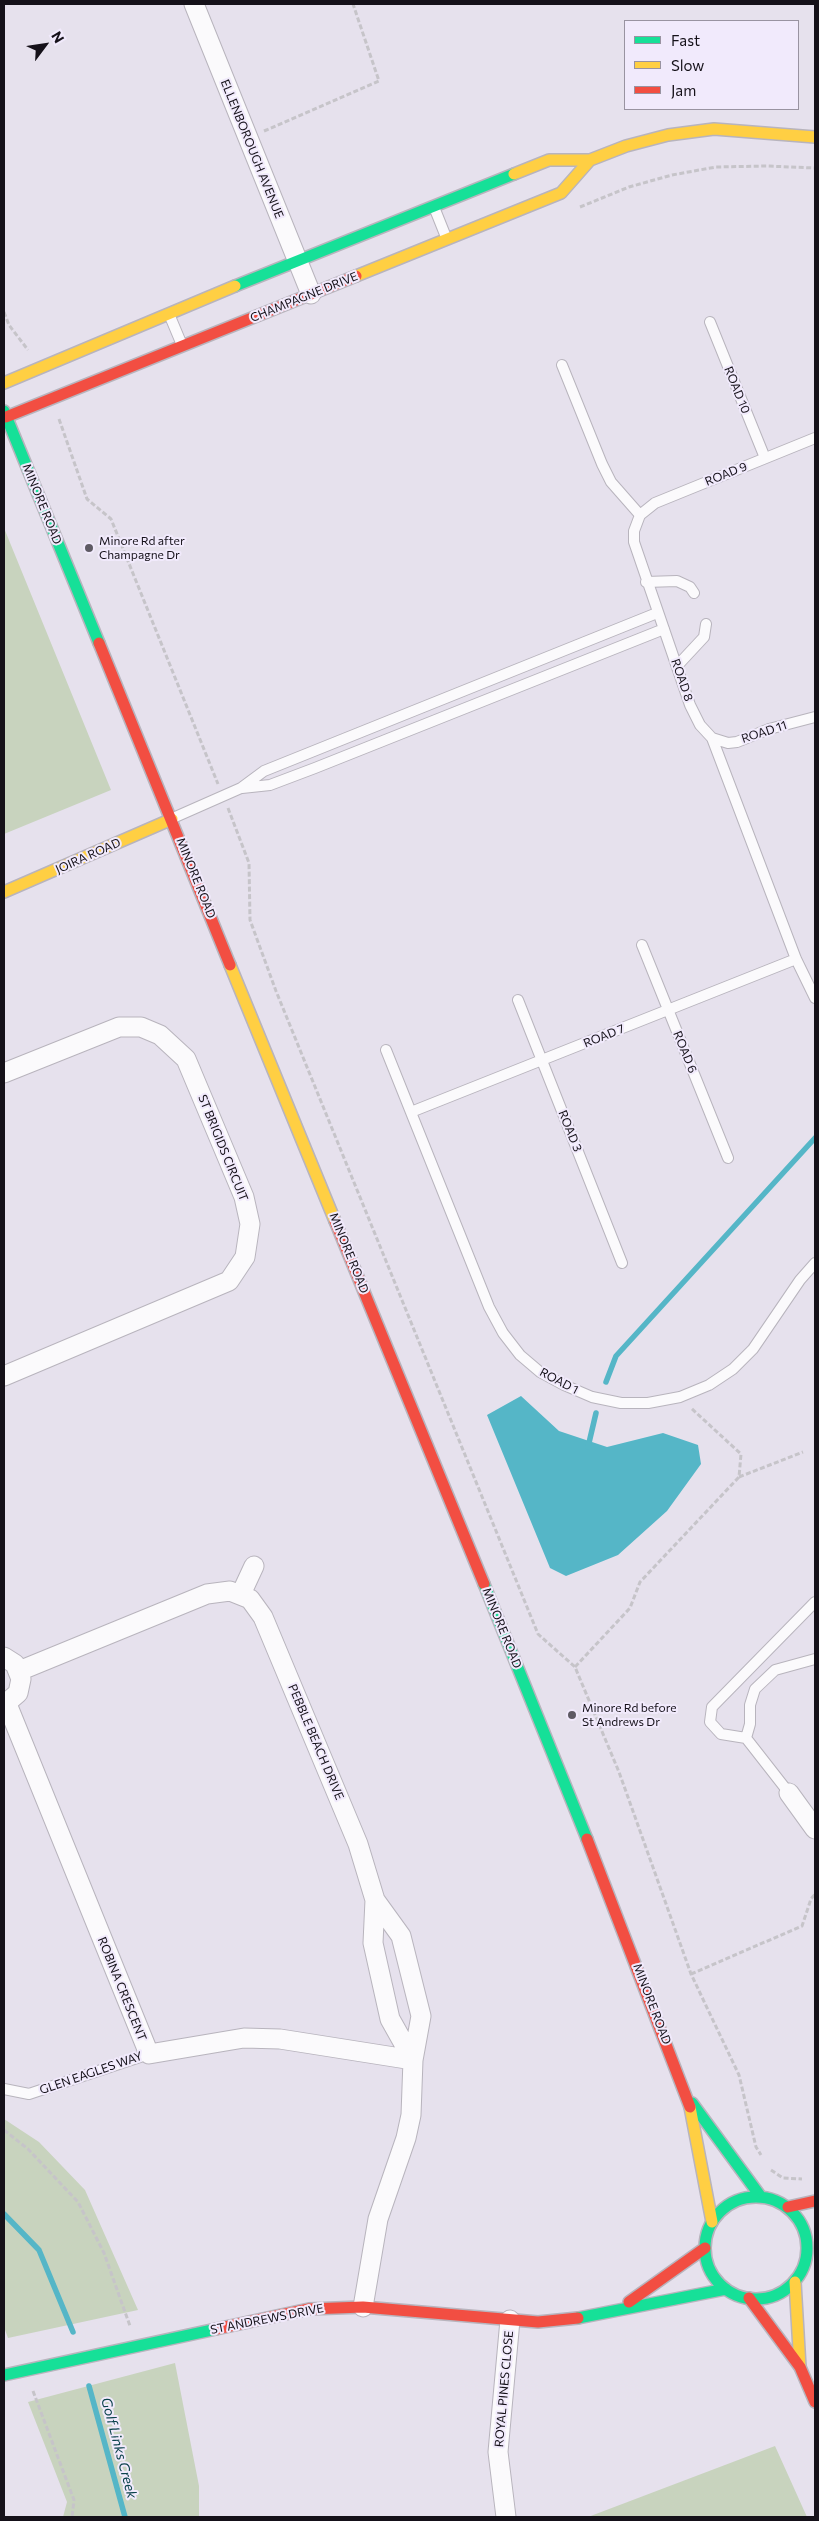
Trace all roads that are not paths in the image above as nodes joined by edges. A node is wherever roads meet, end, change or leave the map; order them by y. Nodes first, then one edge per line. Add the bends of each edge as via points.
1 (194, 4) edge
2 (815, 137) edge
3 (590, 160) junction
4 (433, 206) junction
5 (447, 240) junction
6 (297, 260) junction
7 (311, 294) junction
8 (169, 313) junction
9 (710, 322) dead end
10 (183, 346) junction
11 (562, 365) dead end
12 (4, 383) edge
13 (5, 414) edge
14 (815, 438) edge
15 (765, 458) junction
16 (640, 515) junction
17 (646, 582) junction
18 (694, 593) dead end
19 (657, 613) junction
20 (706, 624) dead end
21 (664, 629) junction
22 (677, 666) junction
23 (815, 718) edge
24 (712, 738) junction
25 (309, 752) junction
26 (315, 768) junction
27 (241, 788) junction
28 (172, 819) junction
29 (4, 892) edge
30 (642, 945) dead end
31 (796, 959) junction
32 (815, 998) edge
33 (518, 1000) dead end
34 (668, 1011) junction
35 (386, 1050) dead end
36 (543, 1061) junction
37 (4, 1073) edge
38 (411, 1112) junction
39 (728, 1158) dead end
40 (622, 1263) dead end
41 (815, 1263) edge
42 (4, 1376) edge
43 (254, 1566) dead end
44 (241, 1594) junction
45 (815, 1602) edge
46 (4, 1657) edge
47 (815, 1659) edge
48 (19, 1671) junction
49 (5, 1704) edge
50 (746, 1738) junction
51 (789, 1793) joint
52 (815, 1829) edge
53 (375, 1900) junction
54 (149, 2054) junction
55 (413, 2060) junction
56 (4, 2088) edge
57 (688, 2098) junction
58 (761, 2197) junction
59 (815, 2201) edge
60 (788, 2207) junction
61 (712, 2222) junction
62 (705, 2248) junction
63 (815, 2256) edge
64 (805, 2263) junction
65 (795, 2282) junction
66 (726, 2289) junction
67 (749, 2298) junction
68 (363, 2307) junction
69 (622, 2308) junction
70 (510, 2320) junction
71 (800, 2367) junction
72 (4, 2374) edge
73 (815, 2402) edge
74 (506, 2517) edge

1 - 6 street, ELLENBOROUGH AVENUE
2 - 3 street, CHAMPAGNE DRIVE via 714,130 668,135
3 - 4 street, CHAMPAGNE DRIVE via 549,160
3 - 5 street, CHAMPAGNE DRIVE via 560,193
4 - 5 lane
4 - 6 street, CHAMPAGNE DRIVE
5 - 7 street, CHAMPAGNE DRIVE
6 - 7 street, ELLENBOROUGH AVENUE
6 - 8 street, CHAMPAGNE DRIVE
7 - 10 street, CHAMPAGNE DRIVE
8 - 10 lane
8 - 12 street, CHAMPAGNE DRIVE
9 - 15 lane, ROAD 10
10 - 13 street, CHAMPAGNE DRIVE via 52,400
11 - 16 lane via 605,470 620,494
13 - 28 street, MINORE ROAD
14 - 15 lane, ROAD 9
15 - 16 lane, ROAD 9 via 664,499
16 - 17 lane, ROAD 8 via 634,542
17 - 18 lane via 677,581 690,587
17 - 19 lane, ROAD 8
19 - 21 lane, ROAD 8
19 - 25 lane
20 - 22 lane via 704,637
21 - 22 lane, ROAD 8
21 - 26 lane
22 - 24 lane, ROAD 8 via 695,715
23 - 24 lane, ROAD 11 via 769,729 737,742
24 - 31 lane, ROAD 8
25 - 26 lane
25 - 27 lane via 264,772
26 - 27 lane via 270,785
27 - 28 lane
28 - 29 street, JOIRA ROAD
28 - 57 street, MINORE ROAD via 561,1773
30 - 34 lane, ROAD 6
31 - 32 lane, ROAD 8
31 - 34 lane, ROAD 7
33 - 36 lane, ROAD 3
34 - 36 lane, ROAD 7
34 - 39 lane, ROAD 6
35 - 38 lane, ROAD 1
36 - 38 lane, ROAD 7
36 - 40 lane, ROAD 3
37 - 42 street, ST BRIGIDS CIRCUIT via 119,1027 141,1027 160,1035 186,1059 244,1197 250,1224 245,1257 229,1281
38 - 41 lane, ROAD 1 via 503,1333 540,1372 592,1397 621,1403 648,1403 680,1397 709,1385 746,1356
43 - 44 street
44 - 48 street via 230,1591 207,1594
44 - 53 street, PEBBLE BEACH DRIVE via 263,1617 343,1804
45 - 50 lane via 712,1707 710,1722 721,1734
46 - 48 street
47 - 50 lane via 775,1670 755,1689
48 - 49 street via 18,1693
49 - 54 street, ROBINA CRESCENT
50 - 51 lane
51 - 52 street
53 - 55 street, PEBBLE BEACH DRIVE via 373,1942 390,2020
53 - 55 street, PEBBLE BEACH DRIVE via 401,1936 421,2016
54 - 55 street, ROBINA CRESCENT via 244,2038 271,2038
54 - 56 lane, GLEN EAGLES WAY via 29,2094
55 - 68 street, PEBBLE BEACH DRIVE via 411,2115 378,2219
57 - 58 street, MINORE ROAD
57 - 61 street, MINORE ROAD
58 - 60 street
58 - 61 street via 733,2202
59 - 60 street
60 - 64 street via 805,2232 808,2248
61 - 62 street
62 - 66 street via 715,2278
62 - 69 street, ST ANDREWS DRIVE
63 - 64 street
64 - 65 street
65 - 67 street via 766,2298
65 - 71 street
66 - 67 street
66 - 69 street, ST ANDREWS DRIVE
67 - 71 street
68 - 70 street, ST ANDREWS DRIVE
68 - 72 street, ST ANDREWS DRIVE via 309,2309
69 - 70 street, ST ANDREWS DRIVE via 565,2321
70 - 74 street, ROYAL PINES CLOSE via 498,2452
71 - 73 street

